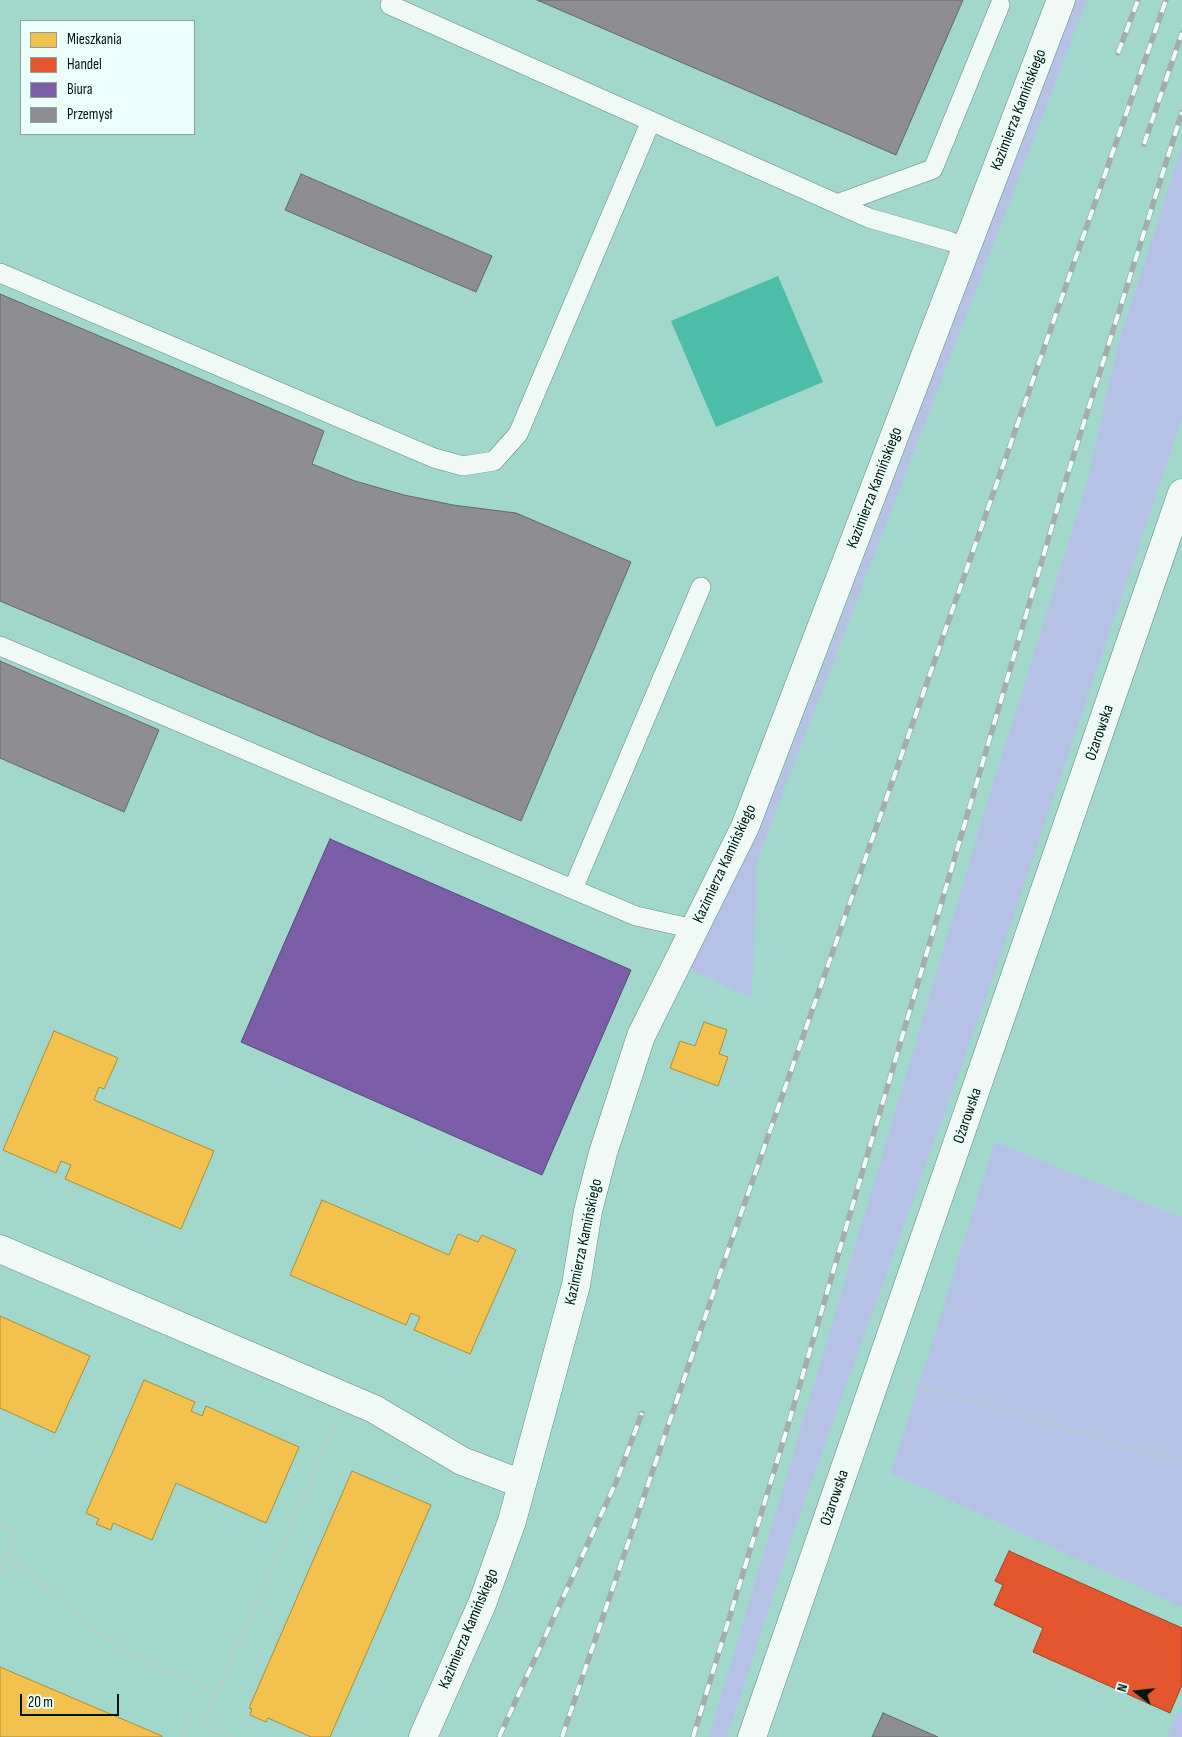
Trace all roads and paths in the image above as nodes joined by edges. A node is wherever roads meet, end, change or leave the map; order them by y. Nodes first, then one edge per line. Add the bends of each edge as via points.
1 (392, 0) edge
2 (1061, 0) edge
3 (1000, 5) dead end
4 (651, 121) junction
5 (837, 204) junction
6 (968, 248) junction
7 (0, 273) edge
8 (1182, 494) edge
9 (702, 587) dead end
10 (0, 646) edge
11 (574, 889) junction
12 (694, 929) junction
13 (0, 1249) edge
14 (878, 1374) junction
15 (340, 1415) dead end
16 (1182, 1463) edge
17 (522, 1484) junction
18 (0, 1525) edge
19 (8, 1554) junction
20 (0, 1574) edge
21 (217, 1693) junction
22 (203, 1724) junction
23 (183, 1737) edge
24 (233, 1737) edge
25 (423, 1737) edge
26 (752, 1737) edge

1 - 4 lane via 390,5
2 - 6 street, Kazimierza Kamińskiego
3 - 5 lane via 933,169
4 - 5 lane
4 - 7 lane via 518,434 494,461 463,466 434,458
5 - 6 lane via 869,218
6 - 12 street, Kazimierza Kamińskiego via 745,826
8 - 14 street, Ożarowska
9 - 11 lane
10 - 11 lane
11 - 12 lane via 636,916
12 - 17 street, Kazimierza Kamińskiego via 641,1036 603,1153 588,1211 576,1285
13 - 17 street via 374,1409 462,1461
14 - 16 path
14 - 26 street, Ożarowska
15 - 21 path
17 - 25 street, Kazimierza Kamińskiego via 482,1604
18 - 19 path via 17,1532
19 - 20 path
19 - 21 path via 121,1651
21 - 22 path
22 - 23 path via 191,1719
22 - 24 path

